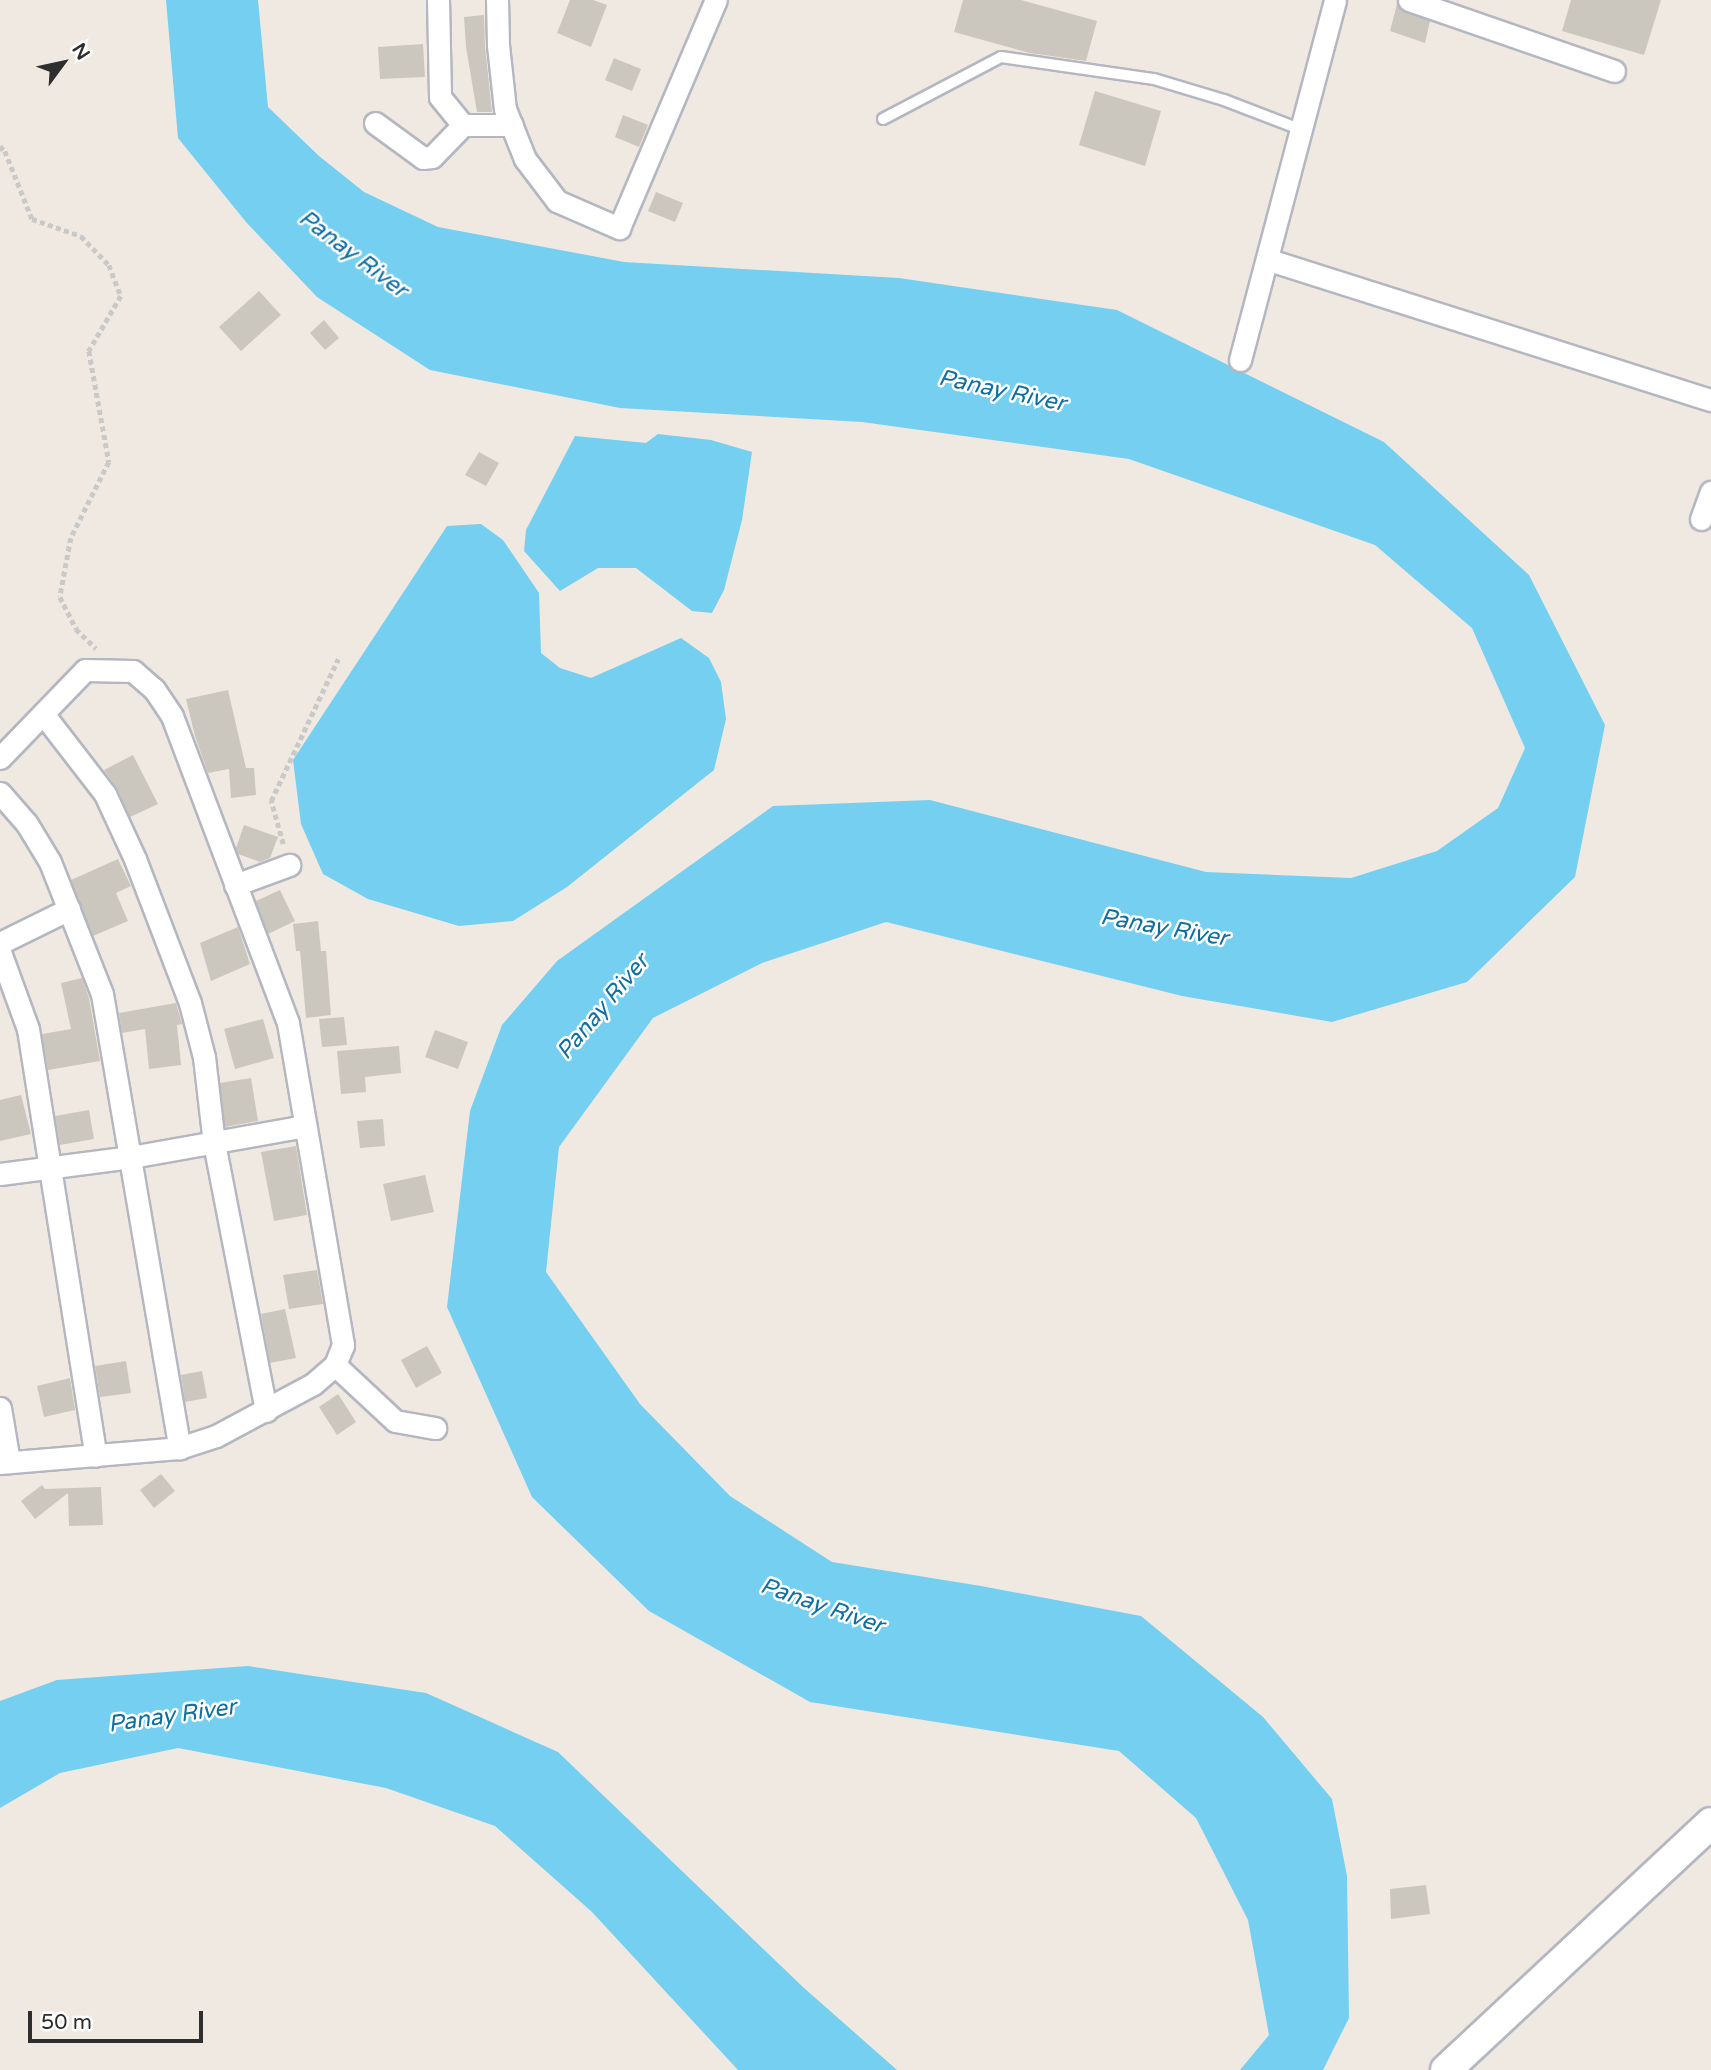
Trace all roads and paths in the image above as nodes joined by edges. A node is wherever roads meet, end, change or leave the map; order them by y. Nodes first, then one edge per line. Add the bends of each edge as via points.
1 (438, 0) edge
2 (497, 0) edge
3 (716, 0) edge
4 (1335, 0) edge
5 (1409, 0) edge
6 (1614, 72) dead end
7 (883, 120) dead end
8 (375, 123) dead end
9 (463, 125) junction
10 (512, 125) junction
11 (1302, 130) junction
12 (0, 146) edge
13 (1269, 260) junction
14 (1240, 360) dead end
15 (1711, 400) edge
16 (1711, 492) edge
17 (1701, 519) dead end
18 (338, 659) dead end
19 (119, 670) junction
20 (44, 715) junction
21 (0, 758) edge
22 (0, 793) edge
23 (289, 864) joint
24 (235, 885) junction
25 (69, 909) junction
26 (0, 943) edge
27 (0, 952) edge
28 (306, 1126) junction
29 (214, 1143) junction
30 (131, 1157) junction
31 (50, 1167) junction
32 (0, 1174) edge
33 (335, 1365) junction
34 (0, 1408) edge
35 (266, 1411) junction
36 (435, 1428) dead end
37 (180, 1448) junction
38 (96, 1456) junction
39 (5, 1462) edge
40 (1711, 1823) edge
41 (1447, 2070) edge

1 - 9 street via 440,97
2 - 10 street via 504,96
3 - 10 street via 619,228 557,201 525,159
4 - 11 street
5 - 6 street
7 - 11 lane via 1001,57 1154,79
8 - 9 street via 423,158 432,157
9 - 10 street
11 - 13 street
12 - 19 path via 32,219 82,236 108,265 121,296 89,351 109,463 71,538 60,597 76,629
13 - 14 street
13 - 15 street
16 - 17 street
18 - 23 path via 271,800
19 - 20 street via 85,670
19 - 24 street via 133,671 154,689 172,716
20 - 21 street
20 - 29 street via 105,794 135,859 190,1003 204,1057
22 - 25 street via 27,824 50,862
23 - 24 street
24 - 28 street via 288,1023
25 - 26 street
25 - 30 street via 102,994
27 - 31 street via 28,1029
28 - 29 street
28 - 33 street via 342,1345
29 - 30 street
29 - 35 street
30 - 31 street
30 - 37 street
31 - 32 street
31 - 38 street
33 - 35 street via 313,1384
33 - 36 street via 395,1421
34 - 39 street
35 - 37 street
37 - 38 street
38 - 39 street
40 - 41 main road

